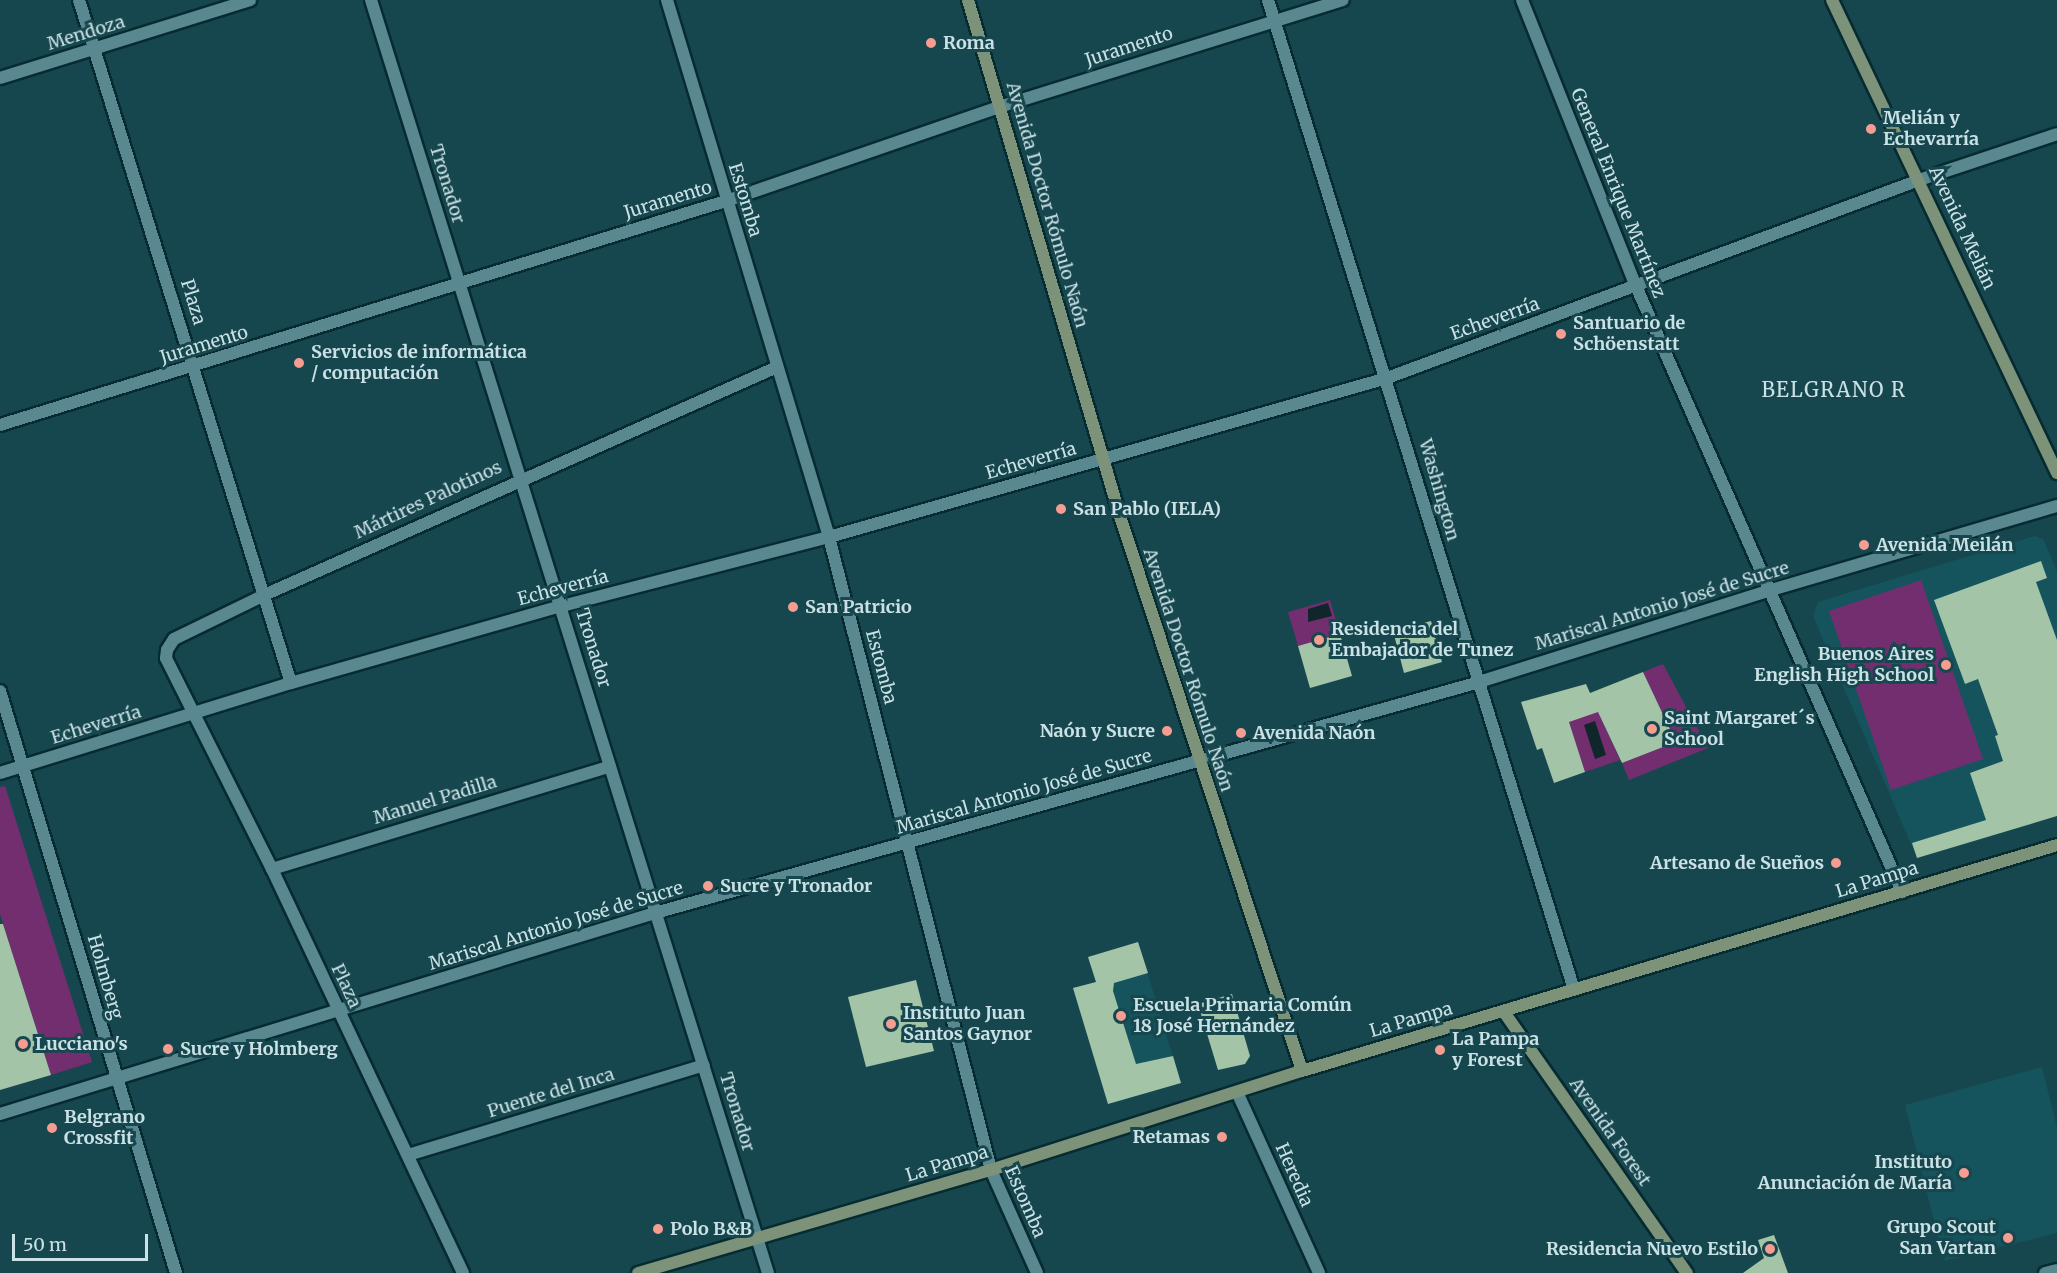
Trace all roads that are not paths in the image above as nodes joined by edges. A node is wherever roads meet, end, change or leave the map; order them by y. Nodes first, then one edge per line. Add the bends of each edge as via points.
1 (79, 0) edge
2 (250, 0) edge
3 (371, 0) edge
4 (667, 0) edge
5 (968, 0) edge
6 (1268, 0) edge
7 (1343, 0) edge
8 (1522, 0) edge
9 (1832, 0) edge
10 (1274, 20) junction
11 (95, 50) junction
12 (0, 78) edge
13 (999, 107) junction
14 (2057, 134) edge
15 (1919, 180) junction
16 (726, 201) junction
17 (459, 284) junction
18 (1636, 286) junction
19 (194, 367) junction
20 (777, 367) junction
21 (1387, 378) junction
22 (0, 425) edge
23 (1103, 459) junction
24 (2057, 473) edge
25 (519, 479) junction
26 (2057, 506) edge
27 (829, 537) junction
28 (1771, 590) junction
29 (262, 596) junction
30 (562, 606) junction
31 (291, 683) junction
32 (1476, 683) junction
33 (0, 691) edge
34 (196, 714) junction
35 (1199, 762) junction
36 (23, 765) junction
37 (610, 766) junction
38 (0, 773) edge
39 (909, 843) junction
40 (2057, 845) edge
41 (272, 869) junction
42 (1902, 892) junction
43 (655, 913) junction
44 (1574, 990) junction
45 (337, 1011) junction
46 (1504, 1012) junction
47 (704, 1065) junction
48 (1302, 1071) junction
49 (116, 1078) junction
50 (1237, 1092) junction
51 (0, 1114) edge
52 (408, 1155) junction
53 (991, 1170) junction
54 (759, 1239) junction
55 (2057, 1270) edge
56 (176, 1273) edge
57 (463, 1273) edge
58 (638, 1273) edge
59 (768, 1273) edge
60 (1037, 1273) edge
61 (1319, 1273) edge
62 (1687, 1273) edge
63 (2045, 1273) edge

1 - 11 street, Plaza
2 - 11 street, Mendoza
3 - 17 street, Tronador
4 - 16 street, Estomba
5 - 13 street, Avenida Doctor Rómulo Naón
6 - 10 street, Washington
7 - 10 street, Juramento
8 - 18 street, General Enrique Martínez
9 - 15 street, Avenida Melián
10 - 13 street, Juramento
10 - 21 street, Washington
11 - 12 street, Mendoza
11 - 19 street, Plaza
13 - 16 street, Juramento
13 - 23 street, Avenida Doctor Rómulo Naón
14 - 15 street, Echeverría
15 - 18 street, Echeverría
15 - 24 street, Avenida Melián
16 - 17 street, Juramento
16 - 20 street, Estomba
17 - 19 street, Juramento
17 - 25 street, Tronador
18 - 21 street, Echeverría
18 - 28 street, General Enrique Martínez
19 - 22 street, Juramento
19 - 29 street, Plaza
20 - 25 street, Mártires Palotinos
20 - 27 street, Estomba
21 - 23 street, Echeverría
21 - 32 street, Washington
23 - 27 street, Echeverría
23 - 35 street, Avenida Doctor Rómulo Naón
25 - 29 street, Mártires Palotinos
25 - 30 street, Tronador
26 - 28 street, Mariscal Antonio José de Sucre
27 - 30 street, Echeverría
27 - 39 street, Estomba
28 - 32 street, Mariscal Antonio José de Sucre
28 - 42 street, General Enrique Martínez
29 - 31 street, Plaza
29 - 34 street, Mártires Palotinos via 174,639 167,650 166,658
30 - 31 street, Echeverría
30 - 37 street, Tronador
31 - 34 street, Echeverría
32 - 35 street, Mariscal Antonio José de Sucre
32 - 44 street, Washington
33 - 36 street, Holmberg
34 - 36 street, Echeverría
34 - 41 street, Plaza
35 - 39 street, Mariscal Antonio José de Sucre
35 - 48 street, Avenida Doctor Rómulo Naón
36 - 38 street, Echeverría
36 - 49 street, Holmberg
37 - 41 street, Manuel Padilla
37 - 43 street, Tronador
39 - 43 street, Mariscal Antonio José de Sucre
39 - 53 street, Estomba
40 - 42 street, La Pampa
41 - 45 street, Plaza
42 - 44 street, La Pampa
43 - 45 street, Mariscal Antonio José de Sucre
43 - 47 street, Tronador
44 - 46 street, La Pampa
45 - 49 street, Mariscal Antonio José de Sucre
45 - 52 street, Plaza
46 - 48 street, La Pampa
46 - 62 street, Avenida Forest
47 - 52 street, Puente del Inca
47 - 54 street, Tronador
48 - 50 street, La Pampa
49 - 51 street, Mariscal Antonio José de Sucre
49 - 56 street, Holmberg
50 - 53 street, La Pampa
50 - 61 street, Heredia
52 - 57 street, Plaza
53 - 54 street, La Pampa
53 - 60 street, Estomba
54 - 58 street, La Pampa
54 - 59 street, Tronador
55 - 63 street

